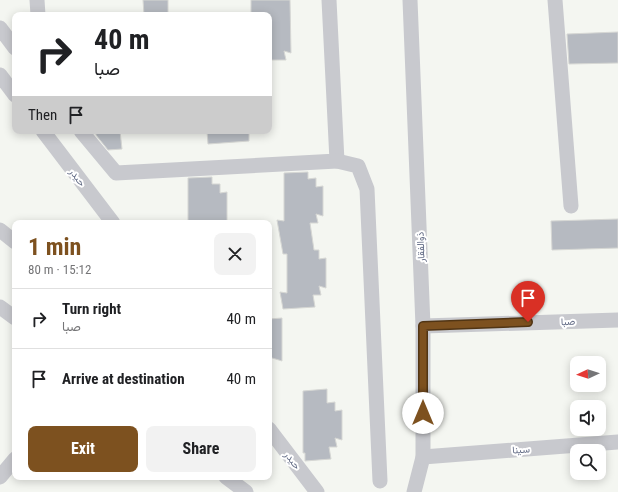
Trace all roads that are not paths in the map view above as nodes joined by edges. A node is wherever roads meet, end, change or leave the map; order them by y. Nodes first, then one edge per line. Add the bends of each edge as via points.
1 (37, 0) edge
2 (329, 0) edge
3 (410, 0) edge
4 (555, 0) edge
5 (38, 12) edge
6 (0, 28) edge
7 (12, 44) edge
8 (0, 75) edge
9 (12, 91) edge
10 (45, 134) edge
11 (84, 134) edge
12 (337, 161) junction
13 (571, 206) dead end
14 (110, 220) edge
15 (0, 230) edge
16 (12, 240) edge
17 (0, 307) edge
18 (12, 316) edge
19 (618, 320) edge
20 (423, 326) junction
21 (272, 433) edge
22 (618, 442) edge
23 (423, 457) junction
24 (12, 462) edge
25 (0, 476) edge
26 (230, 480) edge
27 (380, 481) dead end
28 (246, 492) edge
29 (317, 492) edge
30 (414, 492) edge

1 - 5 street
2 - 12 street
3 - 20 street, ذوالفقار
4 - 13 street
6 - 7 street
8 - 9 street
10 - 14 street, حیدر
11 - 12 street via 116,173
12 - 27 street via 358,166 366,189
15 - 16 street
17 - 18 street
19 - 20 street, صبا
20 - 23 street, ذوالفقار
21 - 29 street, حیدر
22 - 23 street, سینا
23 - 30 street, ذوالفقار
24 - 25 street
26 - 28 street

